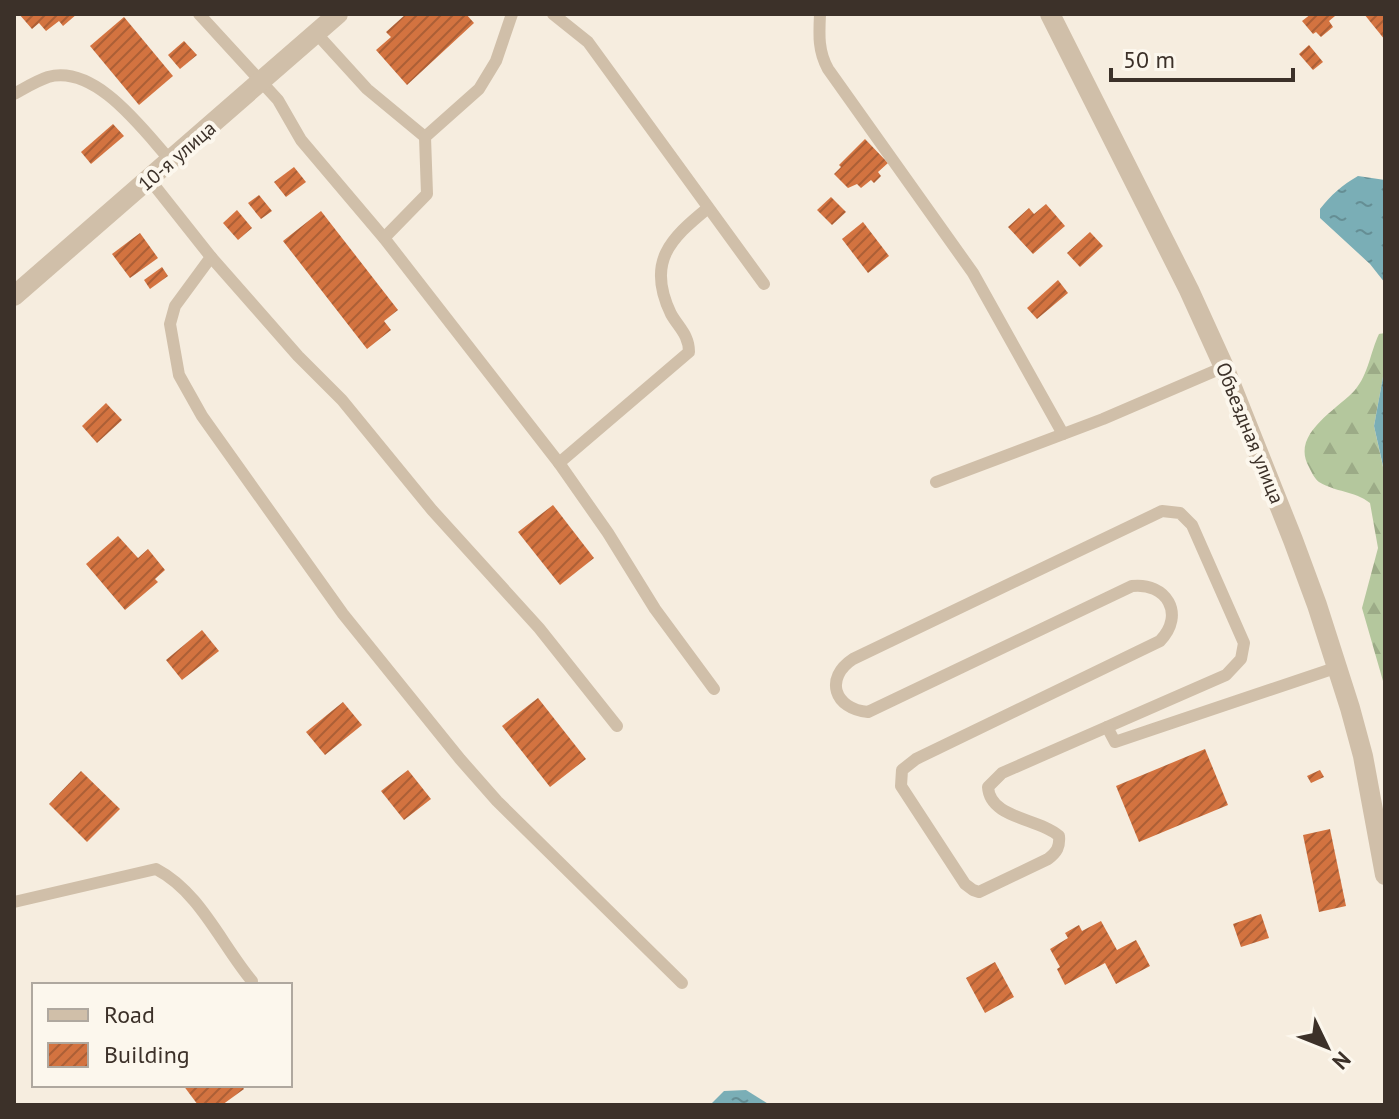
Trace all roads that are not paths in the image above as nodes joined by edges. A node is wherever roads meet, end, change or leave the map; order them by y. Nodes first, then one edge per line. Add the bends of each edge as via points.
1 (199, 14) edge
2 (338, 14) edge
3 (512, 14) edge
4 (553, 14) edge
5 (820, 14) edge
6 (1050, 14) edge
7 (316, 33) junction
8 (261, 82) junction
9 (14, 94) edge
10 (425, 137) junction
11 (171, 161) junction
12 (150, 180) junction
13 (708, 208) junction
14 (384, 238) junction
15 (211, 257) junction
16 (764, 284) dead end
17 (14, 296) edge
18 (1224, 367) junction
19 (1063, 434) junction
20 (559, 463) junction
21 (936, 482) dead end
22 (1338, 667) junction
23 (714, 689) dead end
24 (617, 726) dead end
25 (1107, 727) junction
26 (1385, 875) edge
27 (14, 902) edge
28 (252, 981) dead end
29 (682, 983) dead end

1 - 8 lane
2 - 7 street, 10-я улица
3 - 10 lane via 496,61 479,89
4 - 13 lane via 588,42
5 - 19 lane via 821,57 973,273
6 - 18 street, Объездная улица
7 - 8 street, 10-я улица
7 - 10 lane via 367,89
8 - 11 street, 10-я улица
8 - 14 lane via 301,140
9 - 11 lane via 50,76 85,80 123,108
10 - 14 lane via 427,194
11 - 12 street, 10-я улица
12 - 15 lane
12 - 17 street, 10-я улица
13 - 16 lane
13 - 20 lane via 678,232 663,260 666,298 689,341 689,352
14 - 20 lane
15 - 24 lane via 342,400
15 - 29 lane via 175,306 170,324 179,375 195,406 334,602 440,735 497,801
18 - 19 lane
18 - 22 street, Объездная улица
19 - 21 lane
20 - 23 lane
22 - 25 lane via 1115,742
22 - 26 street, Объездная улица via 1363,756
25 - 25 lane via 993,779 988,787 993,802 1052,830 1060,844 1048,859 979,892 965,884 901,786 902,770 1160,641 1173,624 1169,603 1152,588 1132,586 868,712 847,707 836,682 853,659 1162,511 1180,513 1192,525 1244,643 1241,659 1226,675
27 - 28 lane via 156,869 202,911

